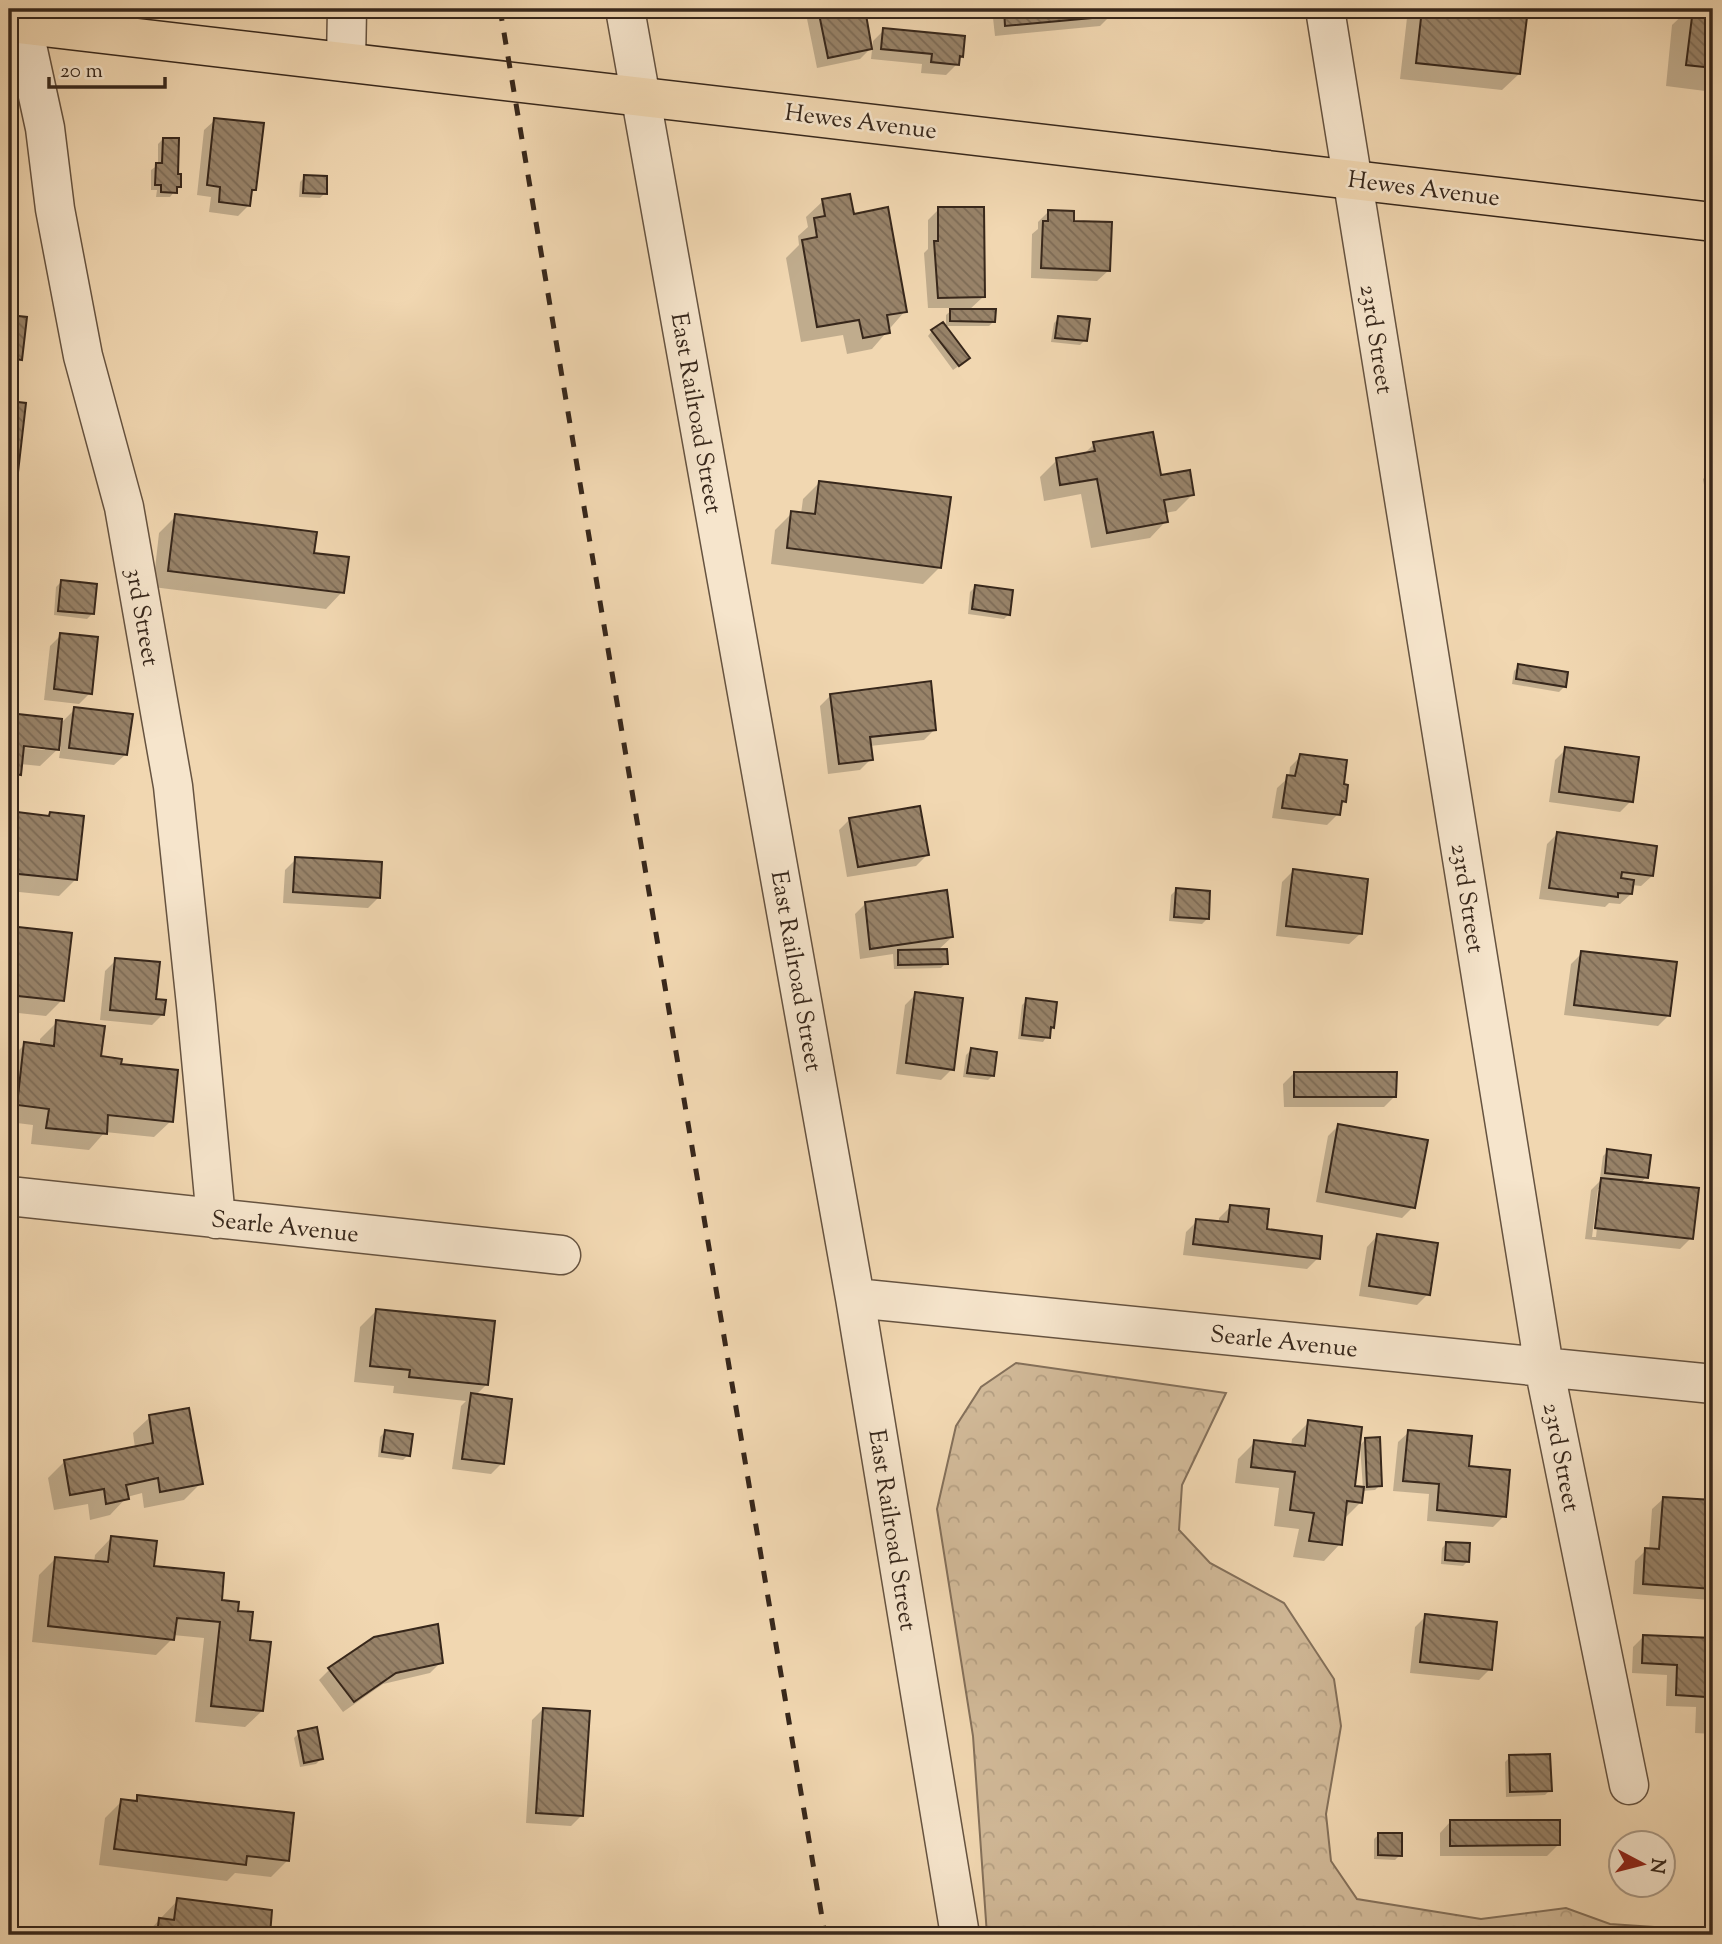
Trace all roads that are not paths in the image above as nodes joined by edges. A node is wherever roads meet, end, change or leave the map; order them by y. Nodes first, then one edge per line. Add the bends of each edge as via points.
1 (346, 9) edge
2 (625, 9) edge
3 (1325, 9) edge
4 (17, 19) edge
5 (346, 62) junction
6 (640, 95) junction
7 (1351, 180) junction
8 (1713, 222) edge
9 (9, 1196) edge
10 (216, 1219) junction
11 (561, 1255) dead end
12 (855, 1298) junction
13 (1544, 1367) junction
14 (1713, 1384) edge
15 (1629, 1785) dead end
16 (960, 1935) edge

1 - 5 street
2 - 6 street, East Railroad Street
3 - 7 street, 23rd Street
4 - 5 main road, Hewes Avenue
4 - 10 street, 3rd Street via 45,128 83,356 124,507 173,786
5 - 6 main road, Hewes Avenue
6 - 7 main road, Hewes Avenue
6 - 12 street, East Railroad Street
7 - 8 main road, Hewes Avenue
7 - 13 street, 23rd Street
9 - 10 street, Searle Avenue
10 - 11 street, Searle Avenue
12 - 13 street, Searle Avenue
12 - 16 street, East Railroad Street
13 - 14 street, Searle Avenue
13 - 15 street, 23rd Street

